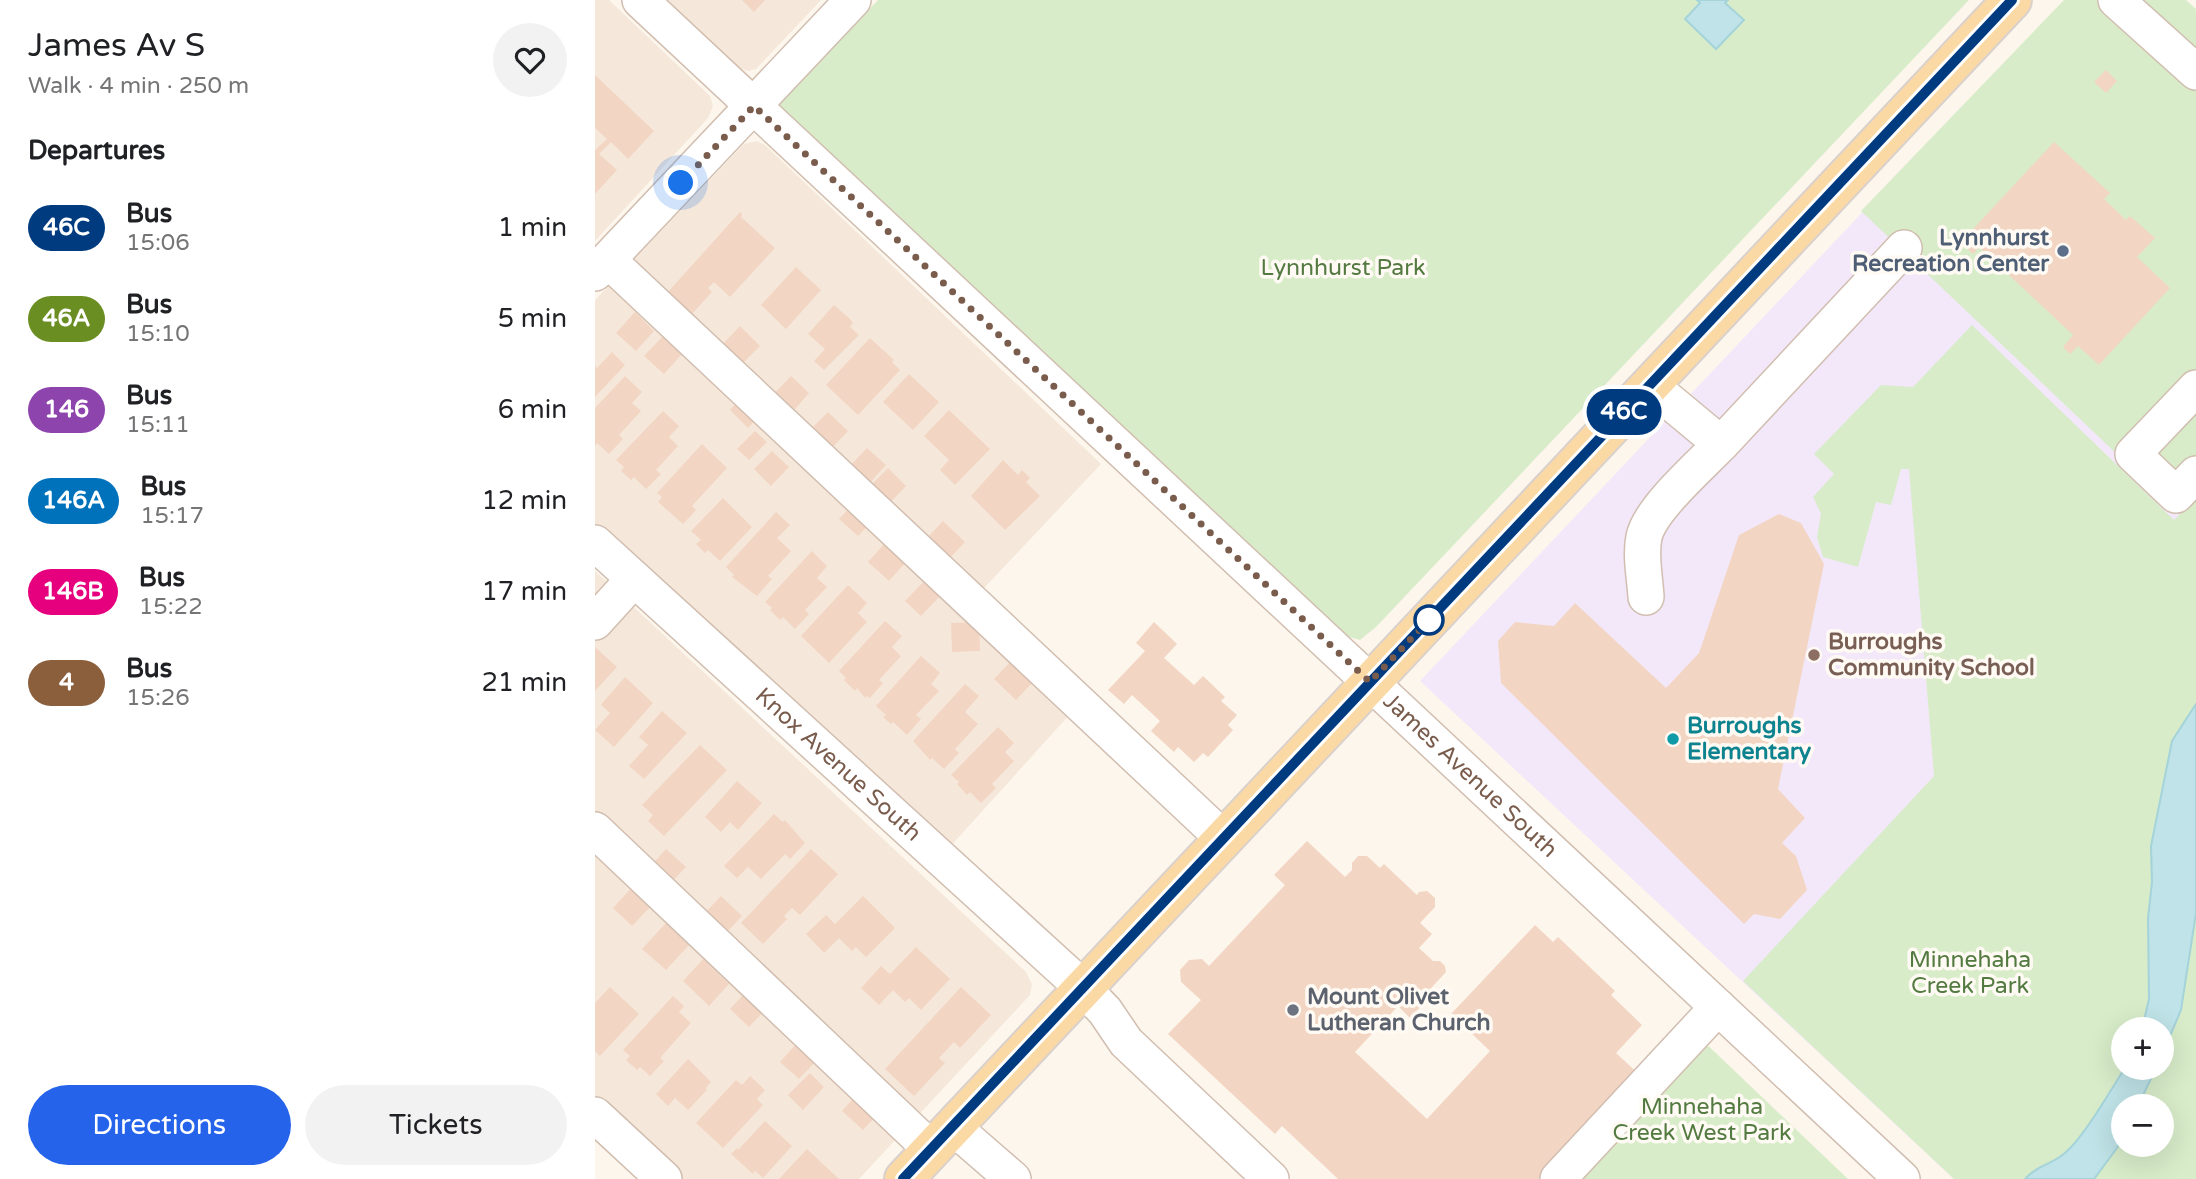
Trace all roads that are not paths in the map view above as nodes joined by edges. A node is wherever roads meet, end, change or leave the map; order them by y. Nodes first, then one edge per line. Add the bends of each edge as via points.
1 (640, 0) edge
2 (853, 0) edge
3 (2012, 0) edge
4 (2116, 0) edge
5 (2196, 72) edge
6 (754, 106) junction
7 (1904, 248) dead end
8 (601, 267) edge
9 (1650, 385) junction
10 (2196, 388) edge
11 (1721, 444) junction
12 (2196, 474) edge
13 (595, 543) edge
14 (634, 579) junction
15 (1646, 597) dead end
16 (595, 622) edge
17 (1370, 682) junction
18 (595, 830) edge
19 (1223, 838) junction
20 (1082, 987) junction
21 (1718, 1007) junction
22 (595, 1115) edge
23 (942, 1138) junction
24 (664, 1179) edge
25 (904, 1179) edge
26 (1013, 1179) edge
27 (1271, 1179) edge
28 (1558, 1179) edge
29 (1902, 1179) edge

1 - 6 street, James Avenue South
2 - 6 street
3 - 9 main road
4 - 5 street
6 - 8 street
6 - 17 street, James Avenue South
7 - 11 street
8 - 19 street
9 - 11 street
9 - 17 main road
10 - 12 street via 2133,454 2176,495
11 - 15 street via 1657,510 1644,534
13 - 14 street, Knox Avenue South
14 - 16 street
14 - 20 street, Knox Avenue South
17 - 19 main road
17 - 21 street, James Avenue South
18 - 23 street
19 - 20 main road
20 - 23 main road
20 - 27 street, Knox Avenue South via 1126,1042
21 - 28 street
21 - 29 street, James Avenue South
22 - 24 street
23 - 25 main road
23 - 26 street

